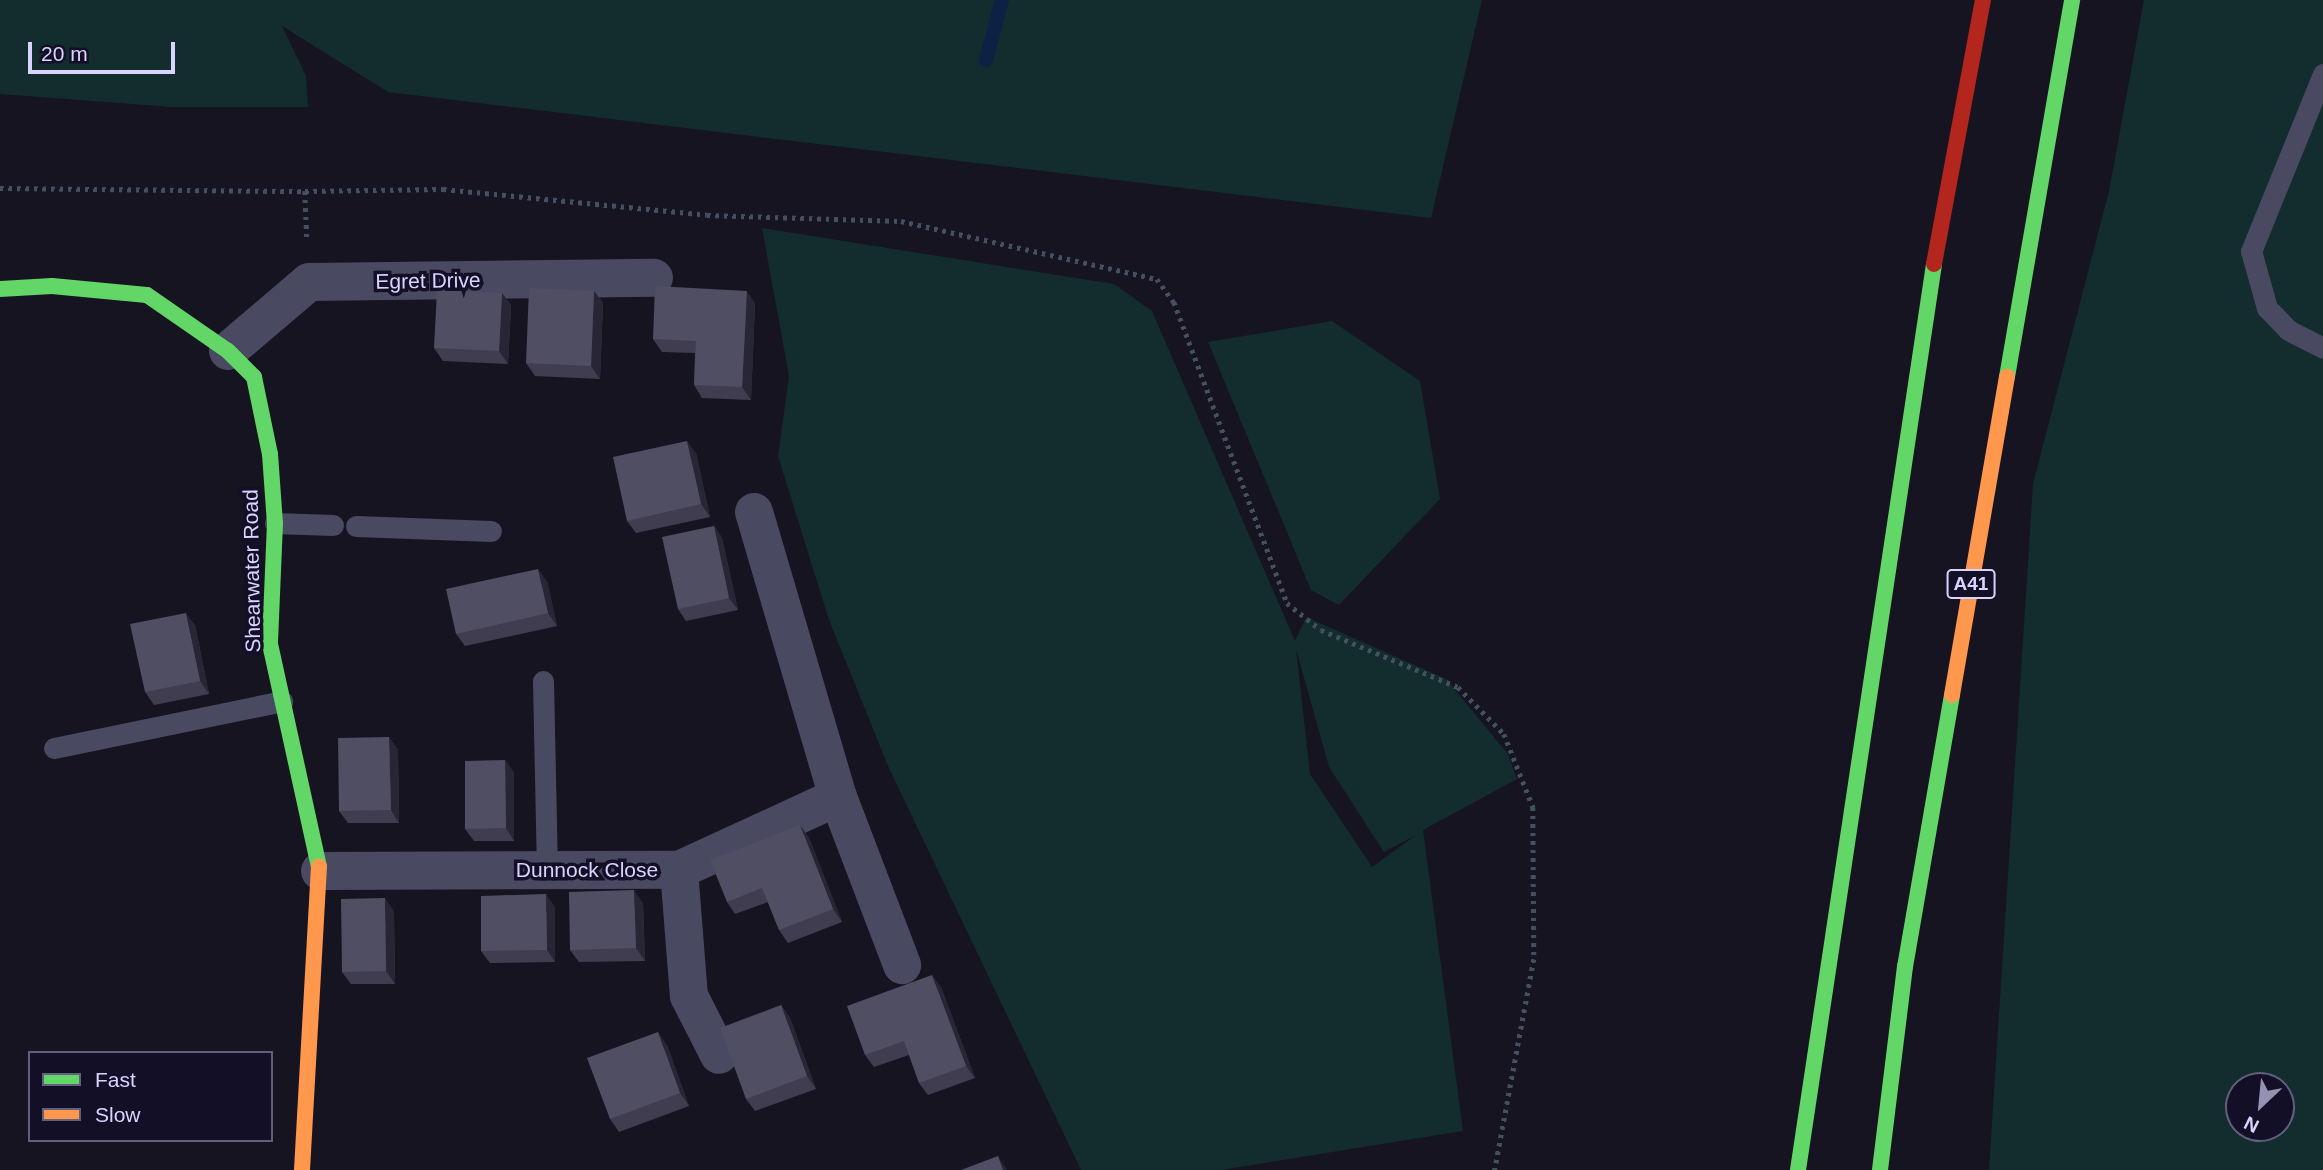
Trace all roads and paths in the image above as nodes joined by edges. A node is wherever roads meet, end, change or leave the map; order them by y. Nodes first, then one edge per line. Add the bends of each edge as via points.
1 (1983, 0) edge
2 (2073, 0) edge
3 (2323, 74) edge
4 (0, 188) edge
5 (304, 191) junction
6 (654, 278) dead end
7 (309, 282) junction
8 (0, 289) edge
9 (2323, 348) edge
10 (228, 351) junction
11 (754, 512) dead end
12 (275, 523) junction
13 (333, 525) dead end
14 (356, 526) dead end
15 (491, 531) dead end
16 (543, 681) dead end
17 (282, 701) junction
18 (54, 748) dead end
19 (838, 797) junction
20 (679, 870) junction
21 (320, 871) junction
22 (547, 871) junction
23 (902, 965) dead end
24 (719, 1055) edge
25 (302, 1170) edge
26 (1495, 1170) edge
27 (1798, 1170) edge
28 (1880, 1170) edge

1 - 27 main road via 1934,264
2 - 28 main road, A41 via 1905,967
3 - 9 lane via 2251,251 2267,308 2288,330
4 - 5 path
5 - 7 path
5 - 26 path via 443,189 707,215 901,221 1157,279 1174,302 1287,603 1321,630 1458,687 1504,734 1533,807 1534,959
6 - 7 street, Egret Drive
7 - 10 street
8 - 10 main road, Shearwater Road via 52,286 147,295
10 - 12 main road, Shearwater Road via 254,377 270,454
11 - 19 street
12 - 13 lane
12 - 17 main road, Shearwater Road via 270,644
14 - 15 lane
16 - 22 lane
17 - 18 lane
17 - 21 main road, Shearwater Road
19 - 20 street, Dunnock Close
19 - 23 street
20 - 22 street, Dunnock Close
20 - 24 street via 689,996
21 - 22 street, Dunnock Close
21 - 25 main road, Shearwater Road

